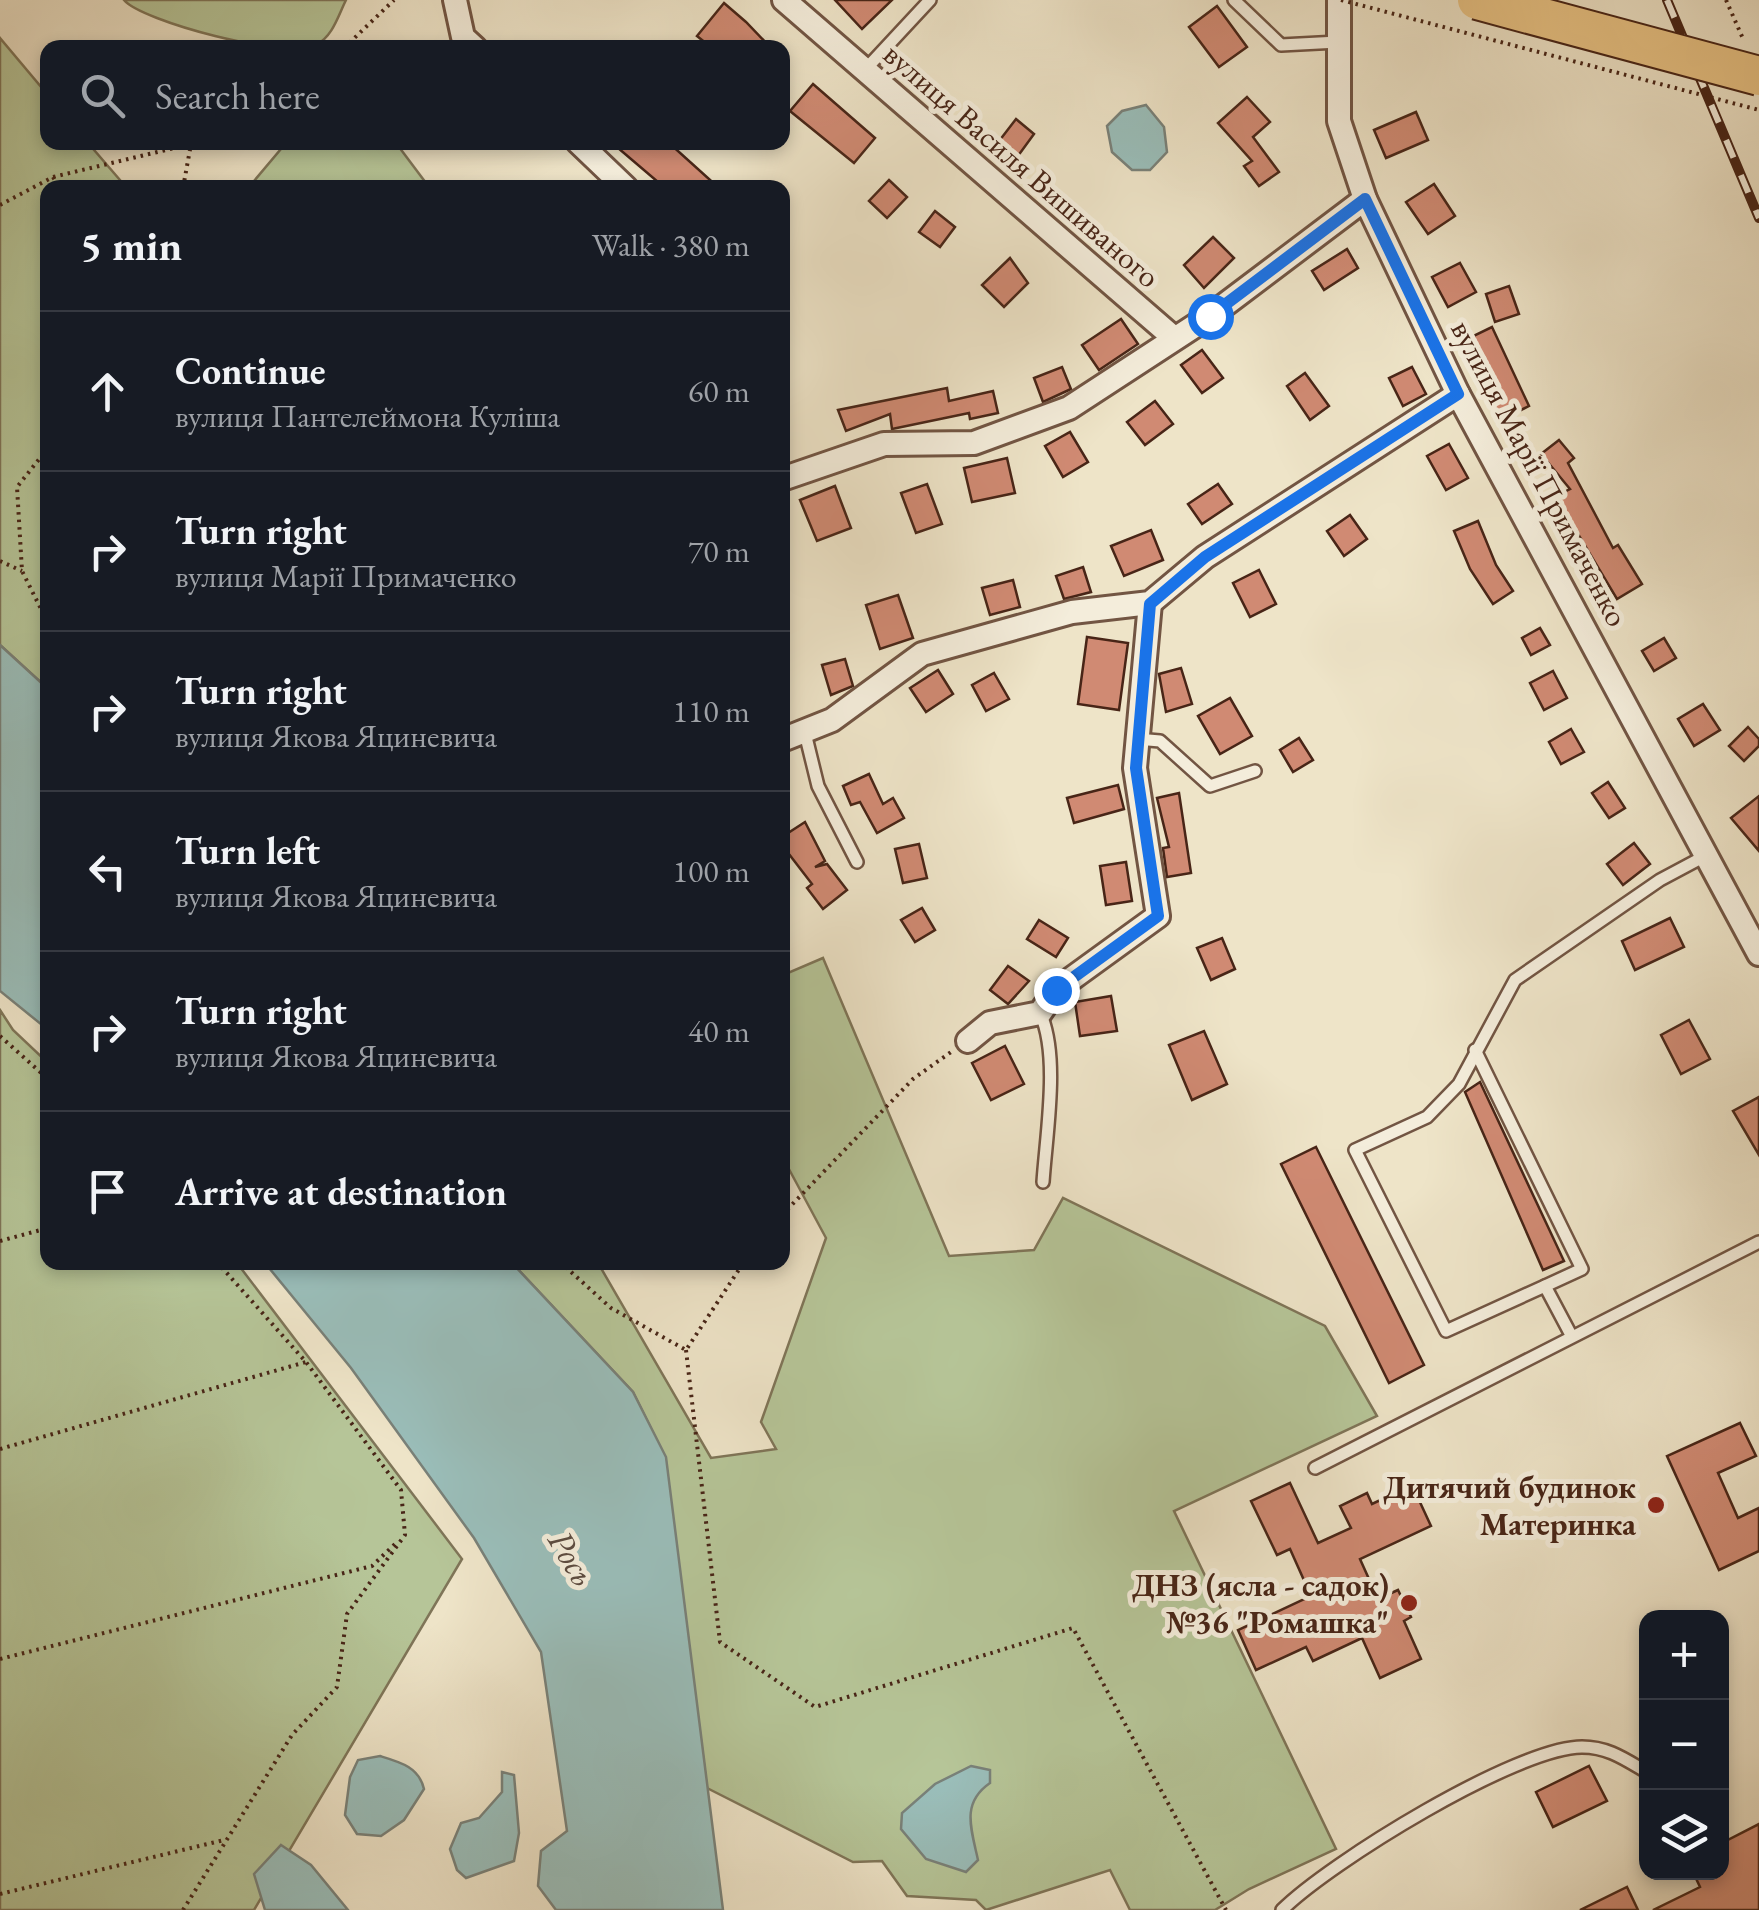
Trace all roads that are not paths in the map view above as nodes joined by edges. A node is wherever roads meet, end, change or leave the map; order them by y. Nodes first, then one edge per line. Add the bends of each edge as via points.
1 (455, 0) edge
2 (784, 0) edge
3 (930, 0) edge
4 (1234, 0) edge
5 (1340, 0) edge
6 (1477, 0) edge
7 (467, 40) edge
8 (1338, 42) junction
9 (1752, 61) edge
10 (864, 71) junction
11 (586, 150) edge
12 (618, 180) edge
13 (1365, 199) junction
14 (1174, 338) junction
15 (1458, 394) junction
16 (790, 475) edge
17 (1150, 604) junction
18 (794, 736) edge
19 (1138, 739) junction
20 (1255, 771) dead end
21 (1704, 856) junction
22 (858, 862) dead end
23 (1759, 954) edge
24 (1040, 1013) junction
25 (968, 1041) road end
26 (1475, 1050) junction
27 (1043, 1182) dead end
28 (1759, 1242) edge
29 (1545, 1286) junction
30 (1571, 1334) junction
31 (1315, 1468) dead end
32 (1639, 1768) edge
33 (1282, 1910) edge

1 - 7 street
2 - 10 street, вулиця Василя Вишиваного
3 - 10 lane
4 - 8 lane via 1281,45
5 - 8 street, вулиця Марії Примаченко
6 - 9 main road, bridge
8 - 13 street, вулиця Марії Примаченко via 1339,120
10 - 14 street, вулиця Василя Вишиваного
11 - 12 street
13 - 14 street
13 - 15 street, вулиця Марії Примаченко
14 - 16 street via 1069,408 974,443 884,444
15 - 17 street via 1205,557
15 - 21 street, вулиця Марії Примаченко
17 - 18 street via 1072,612 922,654 832,720
17 - 19 street
18 - 22 lane
19 - 20 lane via 1160,741 1210,786
19 - 24 street via 1136,768 1158,916 1056,990
21 - 23 street, вулиця Марії Примаченко
21 - 26 lane via 1515,980
24 - 25 street via 990,1024
24 - 27 lane via 1048,1028 1049,1068
26 - 29 lane via 1582,1269
26 - 29 lane via 1459,1084 1427,1117 1355,1150 1446,1331
28 - 30 lane
29 - 30 lane
30 - 31 lane
32 - 33 lane via 1608,1749 1578,1747 1534,1758 1344,1858

